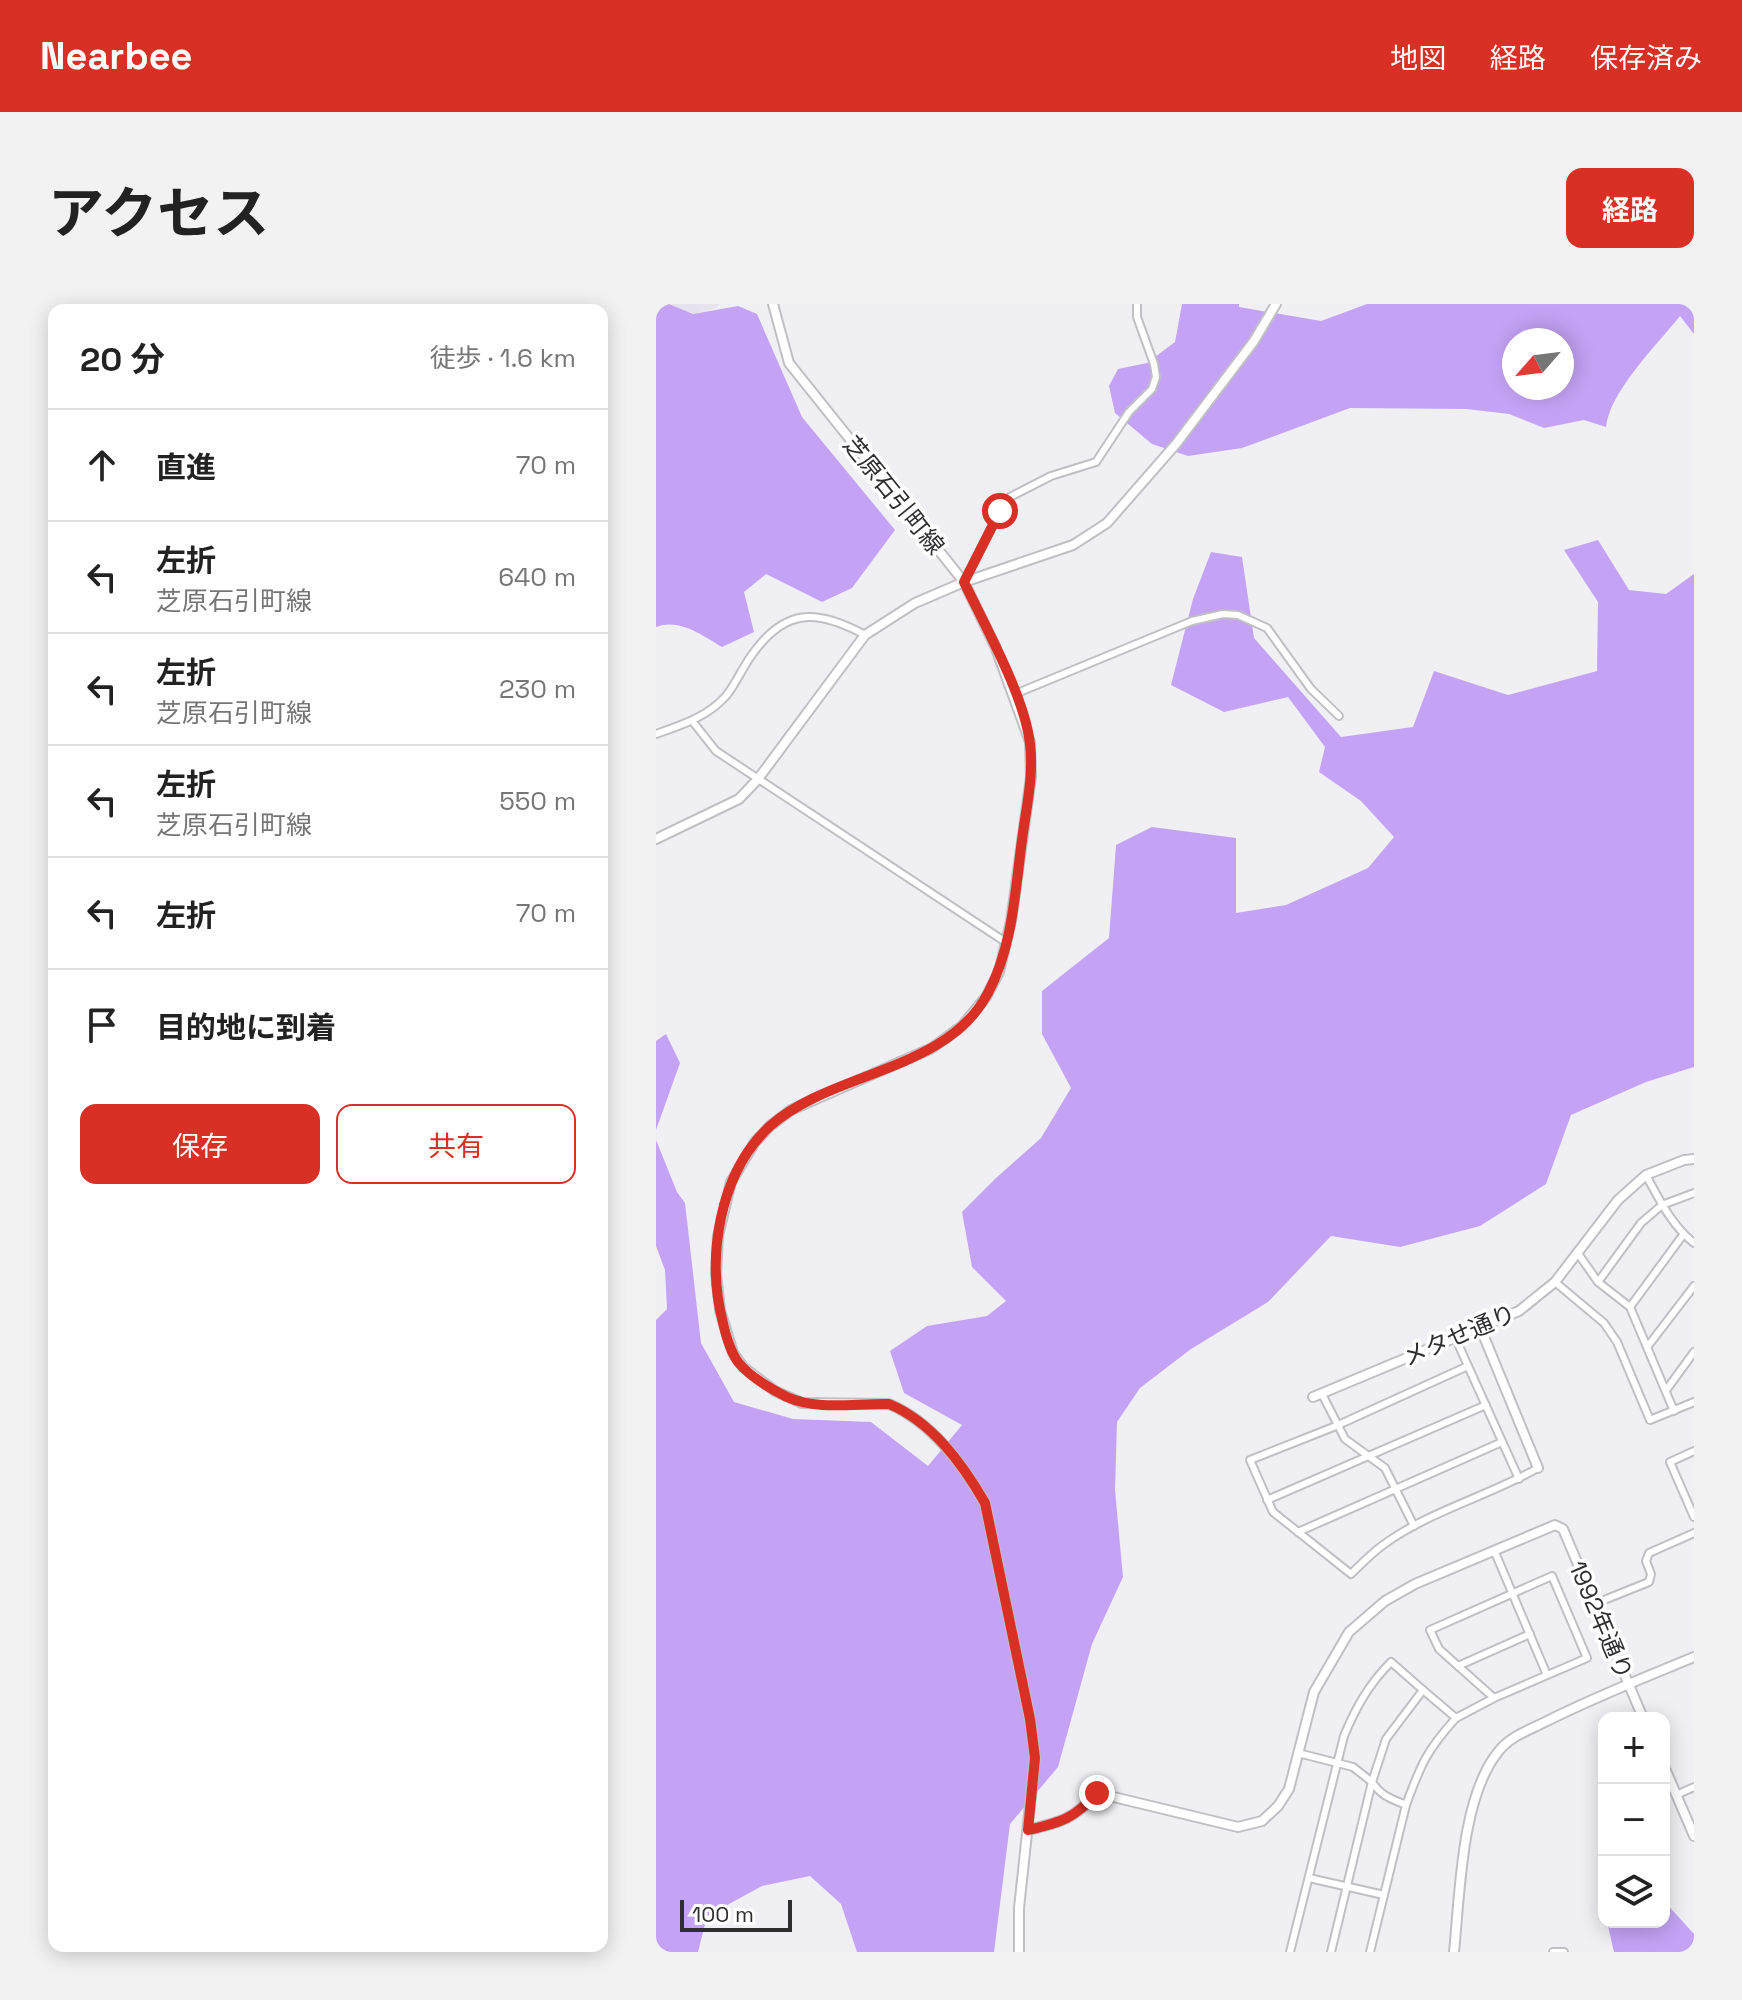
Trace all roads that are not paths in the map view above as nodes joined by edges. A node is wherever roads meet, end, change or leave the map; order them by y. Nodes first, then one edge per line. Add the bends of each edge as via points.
1 (773, 304) edge
2 (1137, 304) edge
3 (1276, 304) edge
4 (964, 582) junction
5 (865, 635) junction
6 (1015, 694) junction
7 (1339, 716) dead end
8 (693, 722) junction
9 (656, 734) edge
10 (758, 779) junction
11 (656, 839) edge
12 (1007, 943) junction
13 (1694, 1159) edge
14 (1646, 1175) junction
15 (1694, 1193) edge
16 (1662, 1205) junction
17 (1683, 1235) junction
18 (1694, 1243) edge
19 (1577, 1252) junction
20 (1555, 1282) junction
21 (1598, 1282) junction
22 (1694, 1286) edge
23 (1630, 1307) junction
24 (1480, 1327) junction
25 (1455, 1337) junction
26 (1648, 1346) junction
27 (1694, 1352) edge
28 (1468, 1366) junction
29 (1667, 1389) junction
30 (1318, 1395) joint
31 (1694, 1402) edge
32 (1486, 1405) junction
33 (1674, 1411) junction
34 (1336, 1426) junction
35 (1502, 1442) junction
36 (1694, 1451) edge
37 (1369, 1456) junction
38 (1538, 1468) joint
39 (1519, 1479) junction
40 (1396, 1489) junction
41 (1267, 1500) junction
42 (1694, 1517) edge
43 (1414, 1526) junction
44 (1298, 1532) junction
45 (1694, 1533) edge
46 (1494, 1550) junction
47 (1512, 1594) junction
48 (1594, 1604) junction
49 (1530, 1634) junction
50 (1694, 1657) edge
51 (1458, 1666) junction
52 (1547, 1675) junction
53 (1628, 1684) junction
54 (1423, 1690) junction
55 (1494, 1698) junction
56 (1640, 1712) edge
57 (1456, 1718) junction
58 (1298, 1753) junction
59 (1338, 1763) junction
60 (1670, 1780) edge
61 (1372, 1782) junction
62 (1694, 1787) edge
63 (1676, 1795) junction
64 (1406, 1805) junction
65 (1028, 1830) junction
66 (1694, 1836) edge
67 (1309, 1878) junction
68 (1347, 1887) junction
69 (1384, 1895) junction
70 (1019, 1952) edge
71 (1290, 1952) edge
72 (1331, 1952) edge
73 (1370, 1952) edge
74 (1454, 1952) edge
75 (1553, 1952) edge
76 (1564, 1952) edge

1 - 4 street, 芝原石引町線 via 789,363
2 - 4 street via 1154,364 1152,389 1129,412 1096,462 1010,497
3 - 4 street via 1176,444 1107,523 1073,545
4 - 5 street via 915,603
4 - 6 street, 芝原石引町線
5 - 8 street via 824,617 793,619 756,648 726,695
5 - 10 street
6 - 7 street via 1192,621 1238,615 1267,628 1311,689
6 - 12 street, 芝原石引町線 via 1030,742 1031,777
8 - 9 street
8 - 10 street via 716,751
10 - 11 street via 739,799
10 - 12 street
12 - 65 street, 芝原石引町線 via 986,997 962,1026 932,1048 791,1110 755,1142 731,1182 718,1236 716,1274 725,1330 743,1367 802,1403 889,1404 901,1409 967,1471 985,1503 1030,1719 1035,1758
13 - 14 street, メタせ通り
14 - 16 street
14 - 19 street, メタせ通り via 1618,1200
15 - 16 street
16 - 17 street
16 - 21 street via 1641,1223
17 - 18 street
17 - 23 street
19 - 20 street, メタせ通り
19 - 21 street
20 - 24 street, メタせ通り via 1519,1311
20 - 33 street via 1604,1323 1650,1420
21 - 23 street
22 - 26 street
23 - 26 street
24 - 25 street, メタせ通り
24 - 38 street
25 - 28 street
25 - 30 street, メタせ通り
26 - 29 street
27 - 29 street
28 - 32 street
28 - 34 street
29 - 33 street
30 - 34 street
31 - 33 street
32 - 35 street
32 - 37 street
34 - 37 street
34 - 41 street via 1250,1460
35 - 39 street
35 - 40 street
36 - 42 street via 1670,1462
37 - 40 street via 1385,1468
37 - 41 street
38 - 39 street
39 - 43 street
40 - 43 street
40 - 44 street
41 - 44 street via 1273,1512
43 - 44 street via 1351,1574
45 - 48 street via 1649,1553 1649,1582
46 - 47 street
46 - 48 street, 1992年通り via 1555,1525 1563,1529
46 - 58 street via 1415,1584 1349,1632 1314,1692
47 - 49 street
47 - 51 street via 1430,1630 1439,1649
47 - 52 street via 1552,1576 1587,1658
48 - 53 street, 1992年通り
49 - 51 street
49 - 52 street
50 - 53 street
51 - 55 street
52 - 55 street
53 - 56 street, 1992年通り
53 - 74 street via 1509,1740 1490,1763 1473,1801
54 - 57 street
54 - 59 street via 1391,1662 1356,1707
54 - 61 street via 1386,1739
55 - 57 street
57 - 64 street via 1422,1762
58 - 59 street
58 - 65 street via 1289,1789 1262,1821 1238,1827 1097,1793 1080,1812
59 - 61 street
59 - 67 street
60 - 63 street
61 - 64 street via 1378,1792
61 - 68 street
62 - 63 street
63 - 66 street
64 - 69 street
65 - 70 street, 芝原石引町線
67 - 68 street
67 - 71 street
68 - 69 street
68 - 72 street
69 - 73 street
75 - 76 street

